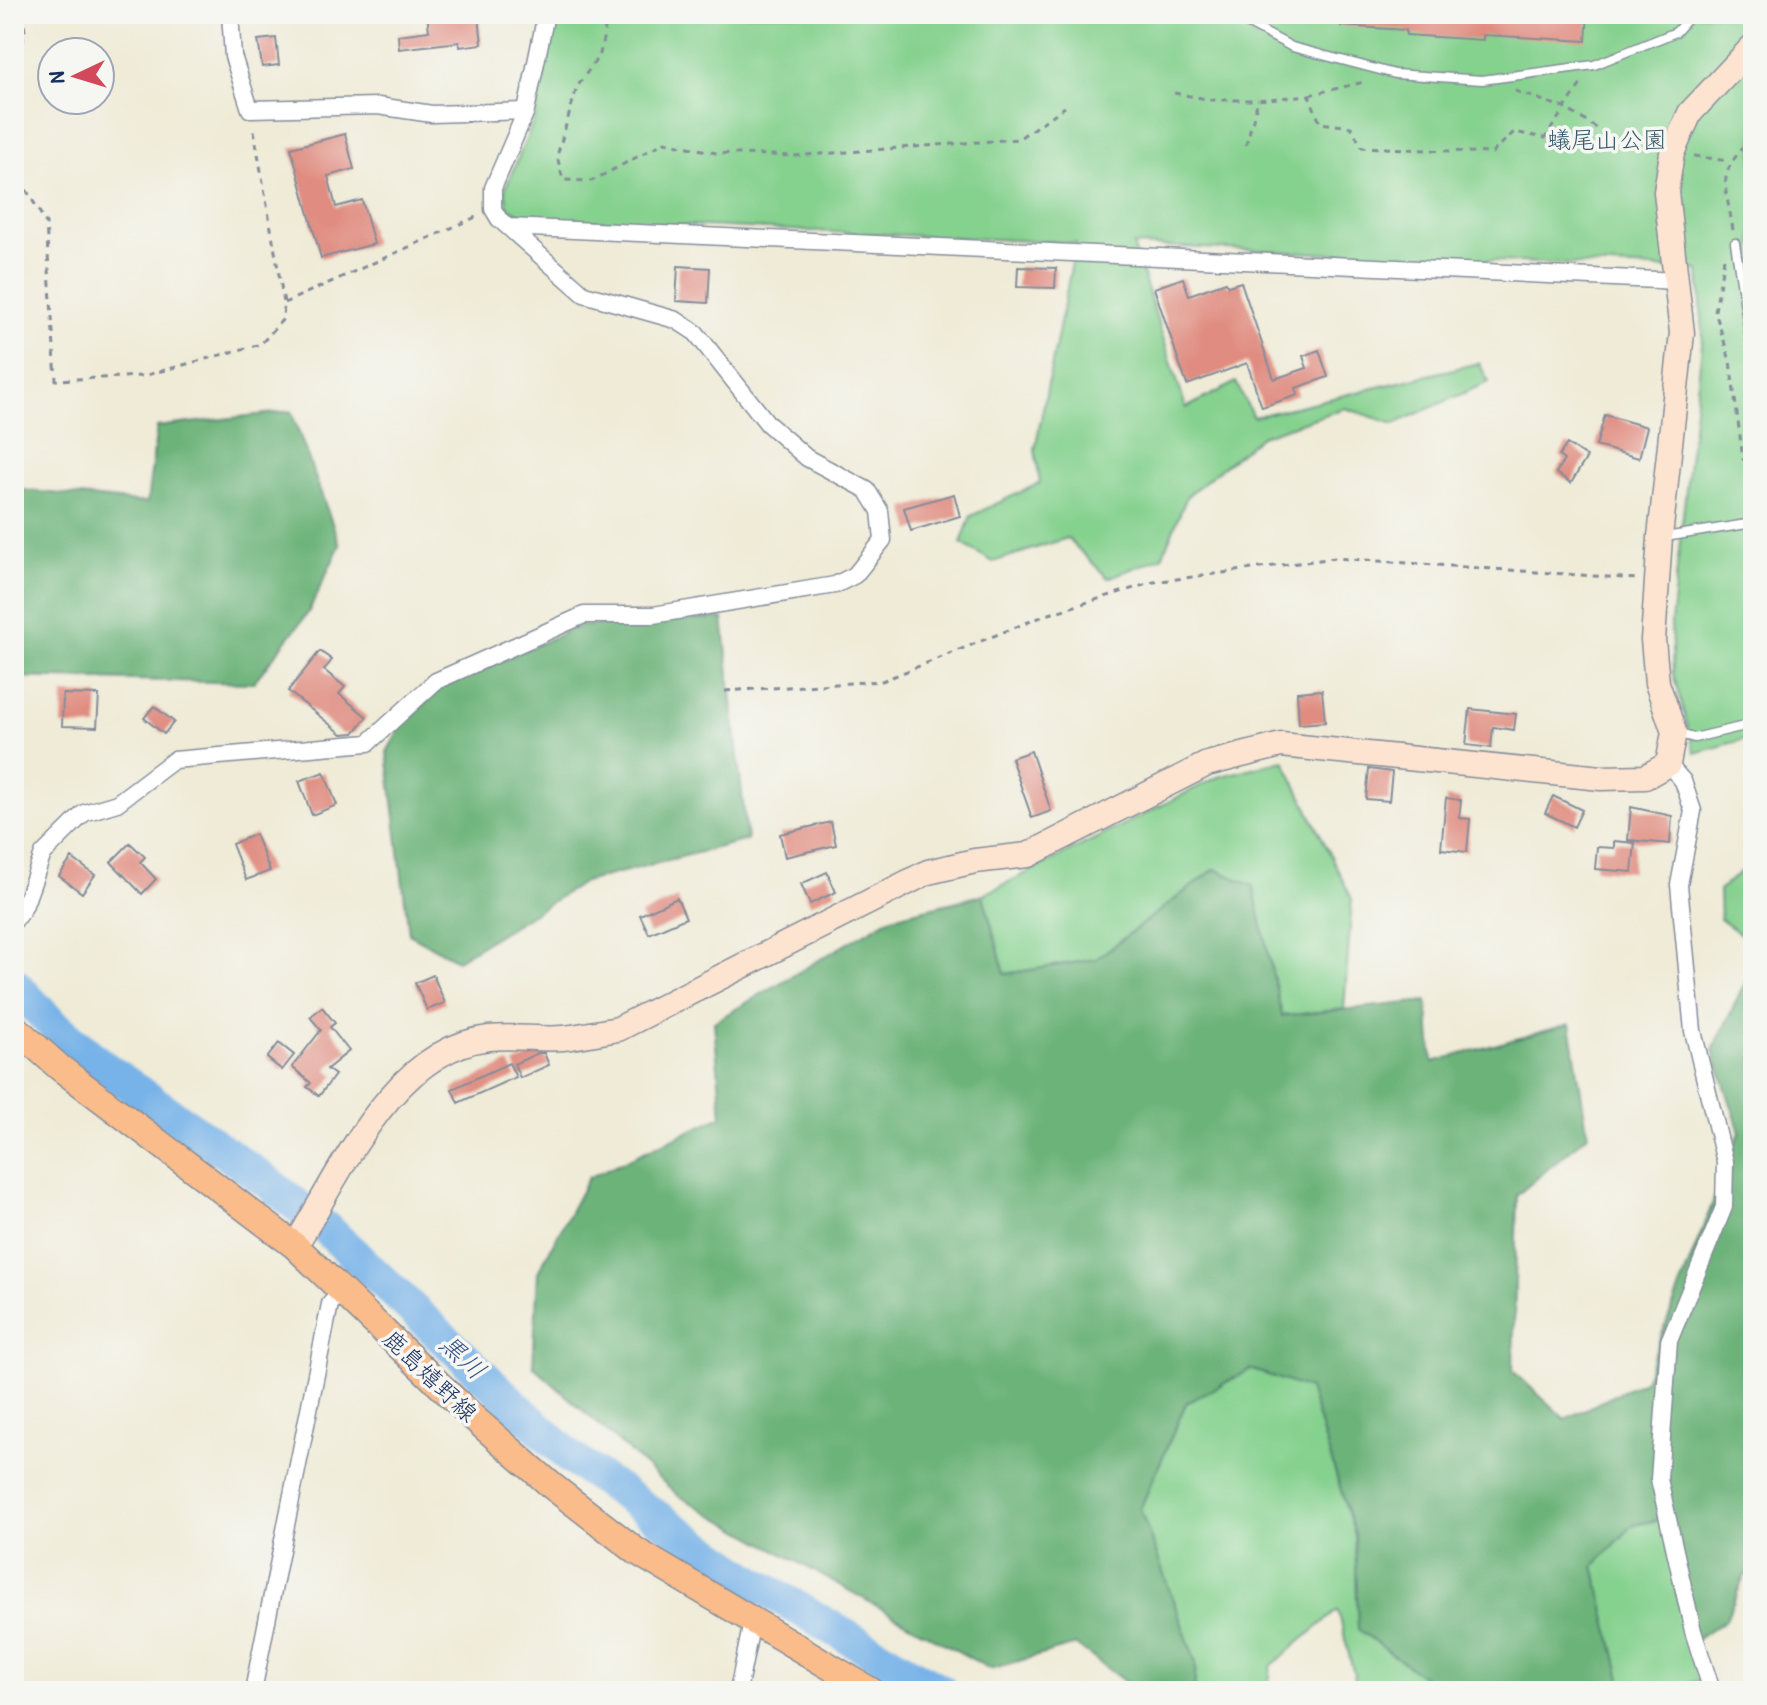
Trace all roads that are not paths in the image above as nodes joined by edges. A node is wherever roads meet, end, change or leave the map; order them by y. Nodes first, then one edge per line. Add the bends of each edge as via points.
1 (230, 14) edge
2 (546, 14) edge
3 (1230, 14) edge
4 (1692, 14) edge
5 (1753, 46) edge
6 (526, 111) junction
7 (509, 227) junction
8 (1735, 243) dead end
9 (1679, 281) junction
10 (1753, 359) edge
11 (1753, 523) edge
12 (1660, 537) junction
13 (1753, 724) edge
14 (1674, 732) junction
15 (1668, 764) junction
16 (14, 921) edge
17 (14, 1027) edge
18 (295, 1246) junction
19 (341, 1292) junction
20 (752, 1622) junction
21 (253, 1691) edge
22 (738, 1691) edge
23 (871, 1691) edge
24 (1712, 1691) edge

1 - 6 street via 233,56 250,109
2 - 6 street
3 - 4 lane via 1292,47 1395,74 1482,80 1594,65 1676,32
5 - 9 street via 1690,113 1672,153 1666,192
6 - 7 street via 493,188 493,209
7 - 9 street
7 - 16 street via 584,294 676,320 696,333 768,424 807,458 867,490 880,511 883,540 855,575 835,585 653,615 584,615 436,681 368,743 174,760 117,803 84,813 43,854
8 - 10 lane
9 - 12 street via 1682,333
11 - 12 lane
12 - 14 street via 1653,640 1657,683
13 - 14 lane via 1694,738
14 - 15 street
15 - 18 street via 1645,777 1601,778 1281,745 1207,764 1028,855 928,872 618,1029 562,1038 489,1038 452,1046 389,1096
15 - 24 street via 1683,781 1693,811 1679,885 1693,1031 1725,1162 1724,1207 1669,1341 1659,1479
17 - 18 main road, 鹿島嬉野線
18 - 19 main road, 鹿島嬉野線
19 - 20 main road, 鹿島嬉野線 via 552,1486 636,1551
19 - 21 street via 330,1304
20 - 22 street
20 - 23 main road, 鹿島嬉野線

